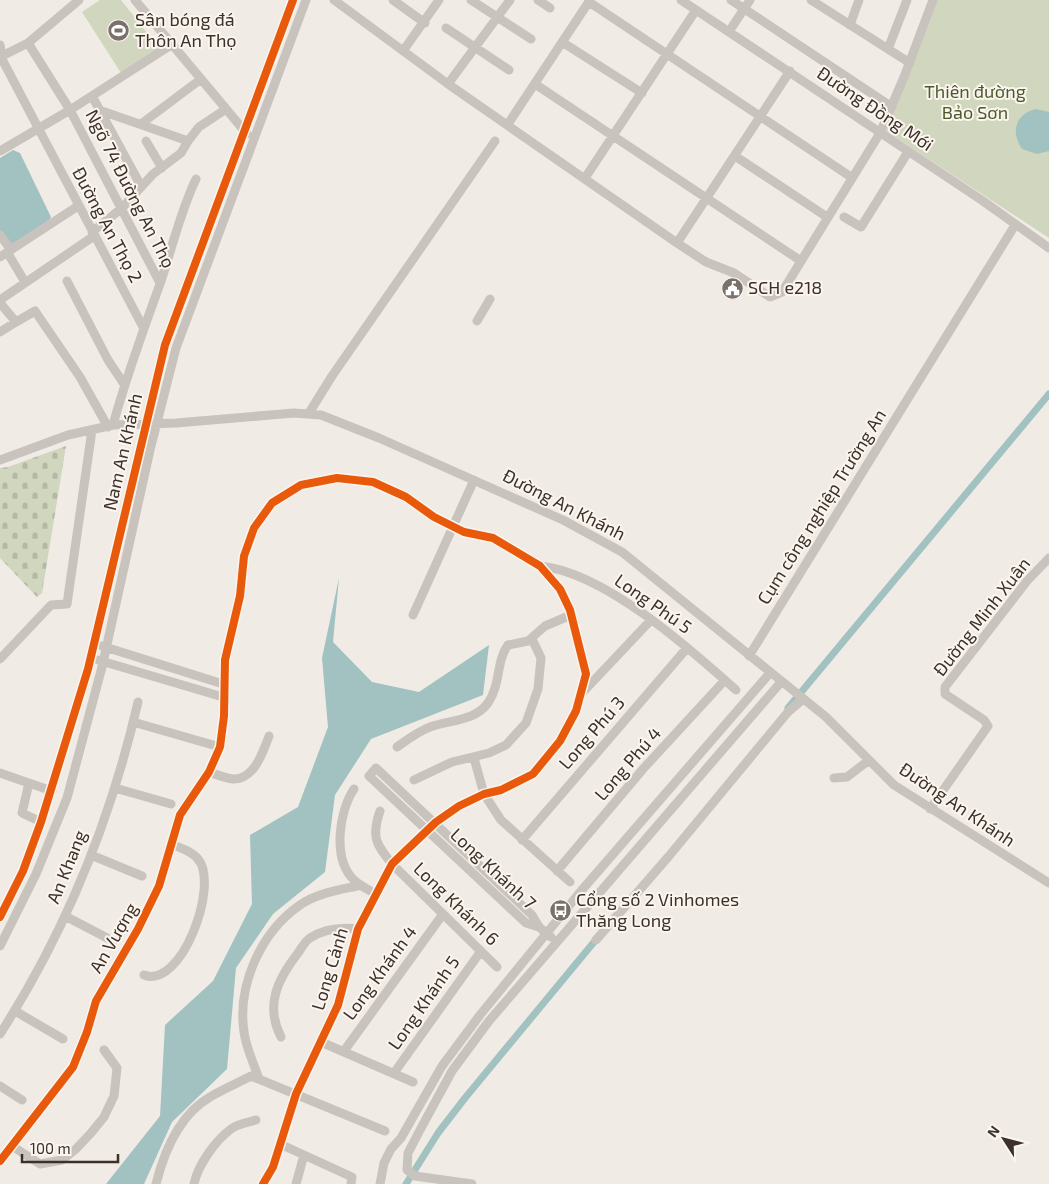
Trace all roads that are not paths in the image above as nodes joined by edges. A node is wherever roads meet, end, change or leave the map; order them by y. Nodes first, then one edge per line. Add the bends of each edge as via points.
1 (80, 0) edge
2 (135, 0) edge
3 (293, 0) edge
4 (306, 0) edge
5 (334, 0) edge
6 (395, 0) edge
7 (439, 0) edge
8 (471, 0) edge
9 (510, 0) edge
10 (538, 0) edge
11 (681, 0) edge
12 (731, 0) edge
13 (750, 0) edge
14 (810, 0) edge
15 (859, 0) edge
16 (907, 0) edge
17 (933, 0) edge
18 (589, 1) edge
19 (345, 3) edge
20 (550, 8) dead end
21 (744, 8) junction
22 (696, 10) junction
23 (497, 17) junction
24 (425, 22) junction
25 (850, 25) junction
26 (732, 26) dead end
27 (446, 28) dead end
28 (531, 39) dead end
29 (562, 42) junction
30 (28, 43) junction
31 (0, 45) edge
32 (171, 45) junction
33 (475, 47) junction
34 (888, 50) junction
35 (403, 51) junction
36 (666, 54) junction
37 (2, 61) edge
38 (910, 63) junction
39 (509, 70) dead end
40 (790, 71) junction
41 (201, 79) junction
42 (448, 84) junction
43 (535, 84) junction
44 (642, 93) junction
45 (92, 96) junction
46 (892, 107) junction
47 (226, 109) junction
48 (70, 110) junction
49 (99, 110) junction
50 (760, 116) junction
51 (141, 124) junction
52 (508, 124) junction
53 (38, 130) junction
54 (244, 131) junction
55 (880, 132) junction
56 (613, 136) junction
57 (254, 138) junction
58 (146, 141) dead end
59 (188, 141) junction
60 (495, 141) dead end
61 (0, 151) edge
62 (908, 152) junction
63 (736, 156) junction
64 (162, 168) junction
65 (852, 177) junction
66 (585, 178) junction
67 (196, 179) dead end
68 (141, 186) junction
69 (707, 198) junction
70 (78, 206) junction
71 (122, 208) junction
72 (827, 217) junction
73 (844, 217) dead end
74 (1015, 225) junction
75 (93, 234) junction
76 (0, 235) edge
77 (677, 243) junction
78 (1049, 248) edge
79 (6, 253) edge
80 (801, 261) junction
81 (67, 281) dead end
82 (25, 282) junction
83 (160, 283) junction
84 (490, 299) dead end
85 (0, 301) edge
86 (476, 321) dead end
87 (16, 322) junction
88 (142, 327) junction
89 (0, 332) edge
90 (124, 384) junction
91 (309, 413) junction
92 (145, 424) junction
93 (156, 424) junction
94 (110, 426) junction
95 (92, 430) junction
96 (0, 460) edge
97 (474, 480) junction
98 (452, 526) junction
99 (1049, 558) edge
100 (539, 566) junction
101 (569, 573) junction
102 (560, 589) junction
103 (413, 615) dead end
104 (572, 615) junction
105 (650, 620) junction
106 (532, 639) junction
107 (94, 644) junction
108 (106, 648) junction
109 (687, 648) junction
110 (1, 655) edge
111 (749, 656) junction
112 (91, 658) junction
113 (103, 662) junction
114 (770, 673) junction
115 (725, 680) junction
116 (780, 682) junction
117 (223, 684) junction
118 (736, 690) dead end
119 (580, 695) junction
120 (800, 696) junction
121 (224, 697) junction
122 (138, 702) dead end
123 (134, 722) junction
124 (269, 736) dead end
125 (220, 747) junction
126 (397, 747) dead end
127 (474, 758) junction
128 (868, 761) junction
129 (0, 772) edge
130 (209, 772) junction
131 (834, 778) dead end
132 (414, 780) dead end
133 (29, 783) junction
134 (115, 788) junction
135 (354, 789) dead end
136 (52, 791) junction
137 (484, 794) junction
138 (171, 804) dead end
139 (933, 811) junction
140 (380, 812) dead end
141 (41, 822) junction
142 (436, 822) junction
143 (427, 830) junction
144 (522, 840) junction
145 (171, 844) junction
146 (91, 855) junction
147 (392, 864) junction
148 (557, 871) junction
149 (142, 876) dead end
150 (570, 882) dead end
151 (1049, 883) edge
152 (361, 885) junction
153 (376, 894) junction
154 (443, 914) junction
155 (65, 916) junction
156 (0, 917) edge
157 (539, 927) junction
158 (358, 929) junction
159 (547, 934) junction
160 (596, 940) dead end
161 (112, 941) dead end
162 (557, 942) junction
163 (0, 946) edge
164 (481, 951) junction
165 (498, 967) dead end
166 (144, 975) dead end
167 (15, 1011) junction
168 (0, 1034) edge
169 (281, 1037) dead end
170 (63, 1039) dead end
171 (321, 1042) junction
172 (104, 1050) dead end
173 (344, 1051) junction
174 (394, 1073) junction
175 (259, 1079) junction
176 (413, 1082) dead end
177 (0, 1086) edge
178 (296, 1094) junction
179 (22, 1100) dead end
180 (256, 1120) dead end
181 (385, 1131) dead end
182 (280, 1144) junction
183 (12, 1146) junction
184 (391, 1149) junction
185 (304, 1155) junction
186 (407, 1157) junction
187 (0, 1161) edge
188 (156, 1184) edge
189 (194, 1184) edge
190 (263, 1184) edge
191 (296, 1184) edge
192 (351, 1184) edge
193 (380, 1184) edge
194 (472, 1184) edge

1 - 30 street
2 - 32 street
3 - 54 street, Nam An Khánh
4 - 57 street, Nam An Khánh
5 - 19 street
6 - 24 street
7 - 24 street
8 - 23 street
9 - 23 street
10 - 20 street
11 - 22 street, Đường Đồng Mới
12 - 21 street
13 - 21 street
14 - 25 street
15 - 25 street
16 - 34 street
17 - 38 street
18 - 29 street
18 - 36 street
19 - 35 street
21 - 26 street
21 - 46 street
22 - 36 street
22 - 40 street, Đường Đồng Mới
23 - 28 street
23 - 33 street
24 - 35 street
25 - 34 street
27 - 33 street
29 - 43 street
29 - 44 street
30 - 37 street
30 - 48 street, Ngõ 74 Đường An Thọ
31 - 37 street, Đường An Thọ 2
32 - 41 street
32 - 45 street
33 - 39 street
33 - 42 street
34 - 38 street
35 - 42 street
36 - 44 street
36 - 50 street
37 - 53 street, Đường An Thọ 2
38 - 46 street
40 - 50 street
40 - 55 street, Đường Đồng Mới
41 - 47 street
41 - 51 street
42 - 52 street
43 - 52 street
43 - 56 street
44 - 56 street
45 - 48 street
45 - 49 street
46 - 55 street
47 - 54 street
47 - 59 street via 200,127
48 - 53 street
48 - 71 street, Ngõ 74 Đường An Thọ
49 - 51 street
49 - 68 street
50 - 63 street
50 - 65 street
51 - 59 street
52 - 66 street
53 - 61 street
53 - 70 street, Đường An Thọ 2
54 - 57 street
54 - 92 street, Nam An Khánh via 170,329
55 - 62 street, Đường Đồng Mới
55 - 65 street
56 - 66 street
56 - 69 street
57 - 93 street, Nam An Khánh via 180,335
58 - 64 street
59 - 64 street via 180,153
60 - 91 street
62 - 73 street via 861,227
62 - 74 street, Đường Đồng Mới
63 - 69 street
63 - 72 street
64 - 68 street
65 - 72 street
66 - 77 street
67 - 83 street via 186,199
68 - 71 street
69 - 77 street
69 - 80 street
70 - 75 street, Đường An Thọ 2
70 - 79 street
71 - 75 street
71 - 83 street, Ngõ 74 Đường An Thọ
72 - 80 street
74 - 78 street, Đường Đồng Mới
74 - 111 street, Cụm công nghiệp Trường An
75 - 82 street
75 - 88 street, Đường An Thọ 2
76 - 79 street
77 - 80 street via 706,262 734,273 770,297 782,292
79 - 82 street
81 - 90 street
82 - 85 street
83 - 88 street
84 - 86 street
85 - 87 street
87 - 89 street
87 - 94 street via 35,311
88 - 90 street
90 - 94 street
91 - 93 street, Đường An Khánh
91 - 97 street, Đường An Khánh via 379,438
92 - 93 street, Đường An Khánh
92 - 94 street, Đường An Khánh
92 - 107 street, Nam An Khánh
93 - 108 street, Nam An Khánh
94 - 95 street, Đường An Khánh
95 - 96 street, Đường An Khánh via 68,435
95 - 110 street via 66,604 51,605
97 - 98 street
97 - 111 street, Đường An Khánh via 579,527 622,552
98 - 100 street, An Vượng via 493,538
98 - 103 street
98 - 117 street, An Vượng via 406,497 373,482 337,478 292,489 272,504 254,528 244,556 240,596 225,660
99 - 139 street, Đường Minh Xuân via 1027,581 945,687 946,694 988,726
100 - 101 street, Long Phú 5
100 - 102 street, Long Cảnh
101 - 102 street via 561,578
101 - 105 street, Long Phú 5 via 625,600
102 - 104 street, Long Cảnh
104 - 106 street via 545,626
104 - 119 street, Long Cảnh via 586,674
105 - 109 street, Long Phú 5
105 - 119 street
106 - 126 street via 508,645 504,650 498,685 479,713 416,733
106 - 127 street via 541,658 538,689 526,723 506,745
107 - 108 street
107 - 112 street, Nam An Khánh
108 - 113 street, Nam An Khánh
108 - 117 street
109 - 115 street, Long Phú 5
109 - 144 street, Long Phú 3
111 - 114 street, Đường An Khánh
112 - 113 street
112 - 136 street, Nam An Khánh
113 - 121 street
113 - 163 street, Nam An Khánh via 67,798 36,874
114 - 116 street, Đường An Khánh
114 - 159 street
115 - 118 street, Long Phú 5
115 - 148 street, Long Phú 4 via 643,769
116 - 120 street, Đường An Khánh
116 - 162 street
117 - 121 street, An Vượng
119 - 137 street, Long Cảnh via 576,711 560,741 533,774 501,790
120 - 128 street, Đường An Khánh via 826,717
120 - 160 street via 676,849
121 - 125 street, An Vượng
122 - 123 street, An Khang
123 - 125 street
123 - 134 street, An Khang
124 - 130 street via 254,768 242,777 234,779
125 - 130 street, An Vượng
127 - 132 street via 452,762
127 - 137 street
128 - 131 street via 847,777
128 - 139 street, Đường An Khánh via 894,785
129 - 133 street
130 - 145 street, An Vượng via 180,816
133 - 136 street
133 - 141 street via 22,813
134 - 138 street
134 - 146 street, An Khang
135 - 152 street via 344,808 340,845 348,872
136 - 141 street, Nam An Khánh
137 - 142 street, Long Cảnh
137 - 144 street via 501,820
139 - 151 street, Đường An Khánh
140 - 147 street, Long Khánh 6 via 374,830 379,848
141 - 156 street, Nam An Khánh via 23,871
142 - 143 street, Long Cảnh
142 - 143 street, Long Khánh 7 via 376,768 369,776
142 - 157 street, Long Khánh 7 via 532,915
143 - 147 street, Long Cảnh
143 - 157 street, Long Khánh 7 via 526,923
144 - 148 street
145 - 166 street via 190,852 203,867 205,878 201,909 193,937 168,969 158,976
145 - 183 street, An Vượng via 159,886 143,921 96,1001 73,1068
146 - 149 street
146 - 155 street, An Khang
147 - 153 street, Long Cảnh
147 - 154 street, Long Khánh 6
148 - 150 street
152 - 153 street
152 - 175 street via 321,894 301,904 281,921 254,963 247,981 244,1032
153 - 158 street, Long Cảnh
154 - 164 street, Long Khánh 6
154 - 173 street, Long Khánh 4
155 - 161 street
155 - 167 street, An Khang
157 - 159 street, Long Khánh 7
158 - 169 street via 339,927 309,938 287,967 274,996 273,1022
158 - 171 street, Long Cảnh via 338,1005
159 - 162 street, Long Khánh 7
159 - 184 street via 442,1066 401,1138
162 - 186 street via 489,1021 452,1071
164 - 165 street, Long Khánh 6
164 - 174 street, Long Khánh 5
167 - 168 street, An Khang
167 - 170 street
171 - 173 street
171 - 178 street, Long Cảnh
172 - 183 street via 117,1068 114,1096 104,1117 76,1149 62,1160 40,1164
173 - 174 street
174 - 176 street
175 - 178 street
175 - 188 street via 252,1076 209,1097 194,1110 173,1136
177 - 179 street
178 - 181 street
178 - 182 street, Long Cảnh
180 - 189 street via 231,1128 196,1174
182 - 185 street
182 - 190 street, Long Cảnh via 273,1167
183 - 187 street, An Vượng
184 - 186 street
184 - 193 street
185 - 191 street
185 - 192 street via 352,1177
186 - 194 street via 411,1173

